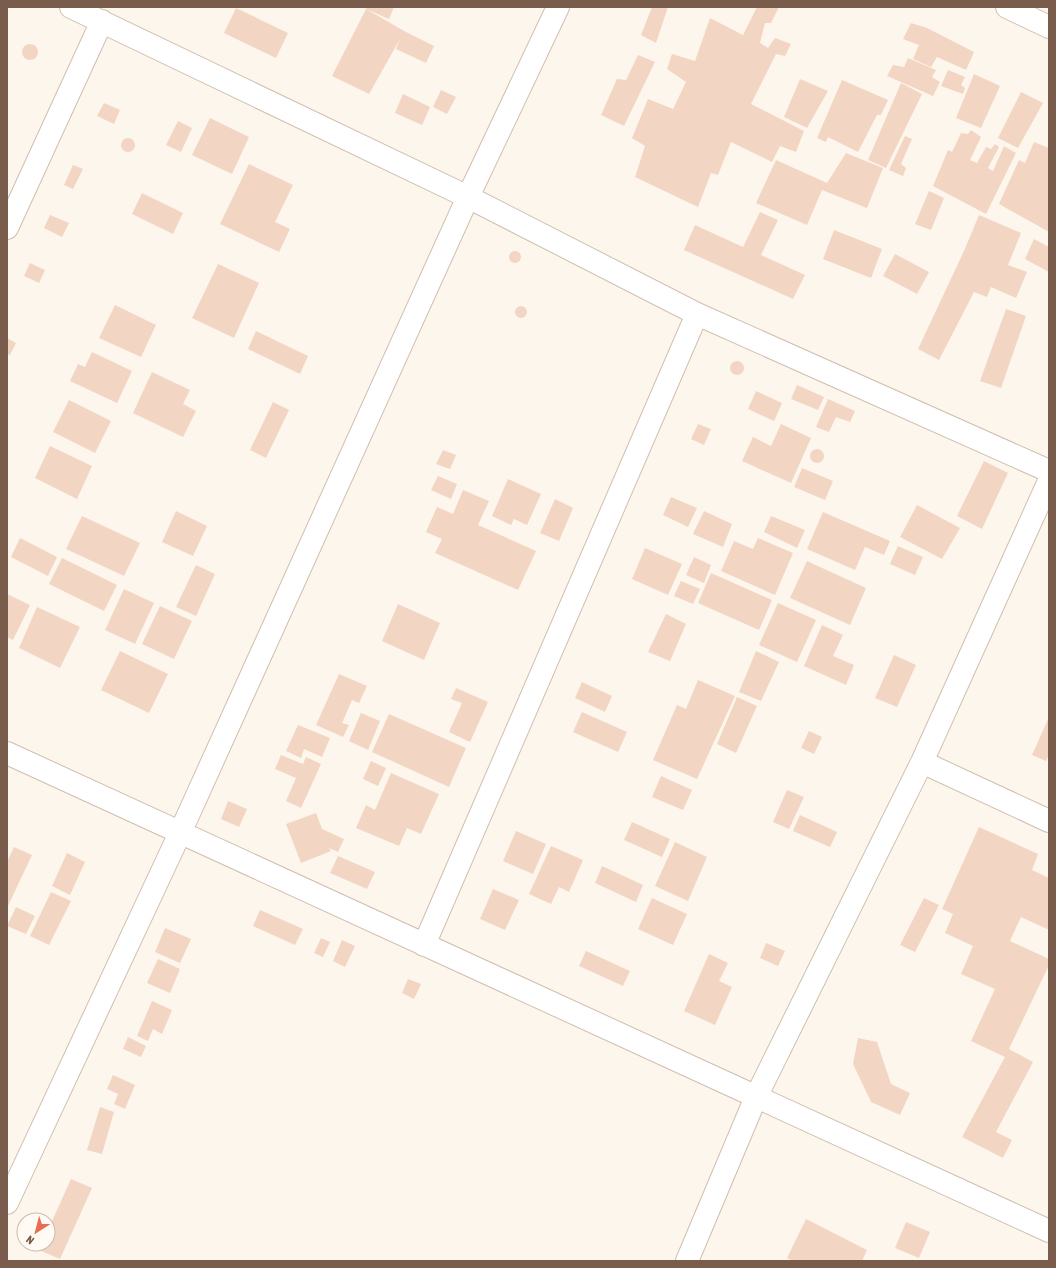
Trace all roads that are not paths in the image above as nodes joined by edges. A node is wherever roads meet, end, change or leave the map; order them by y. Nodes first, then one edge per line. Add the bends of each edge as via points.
1 (71, 7) edge
2 (558, 7) edge
3 (1008, 7) edge
4 (102, 21) junction
5 (1049, 27) edge
6 (468, 197) junction
7 (7, 228) edge
8 (697, 314) junction
9 (1049, 471) edge
10 (1049, 481) edge
11 (7, 753) edge
12 (922, 762) junction
13 (1049, 821) edge
14 (180, 833) junction
15 (424, 945) junction
16 (756, 1097) junction
17 (7, 1203) edge
18 (1049, 1231) edge
19 (687, 1261) edge

1 - 4 street
2 - 6 street
3 - 5 street
4 - 6 street
4 - 7 street
6 - 8 street
6 - 14 street
8 - 9 street
8 - 15 street
10 - 12 street
11 - 14 street
12 - 13 street
12 - 16 street
14 - 15 street
14 - 17 street
15 - 16 street
16 - 18 street
16 - 19 street

